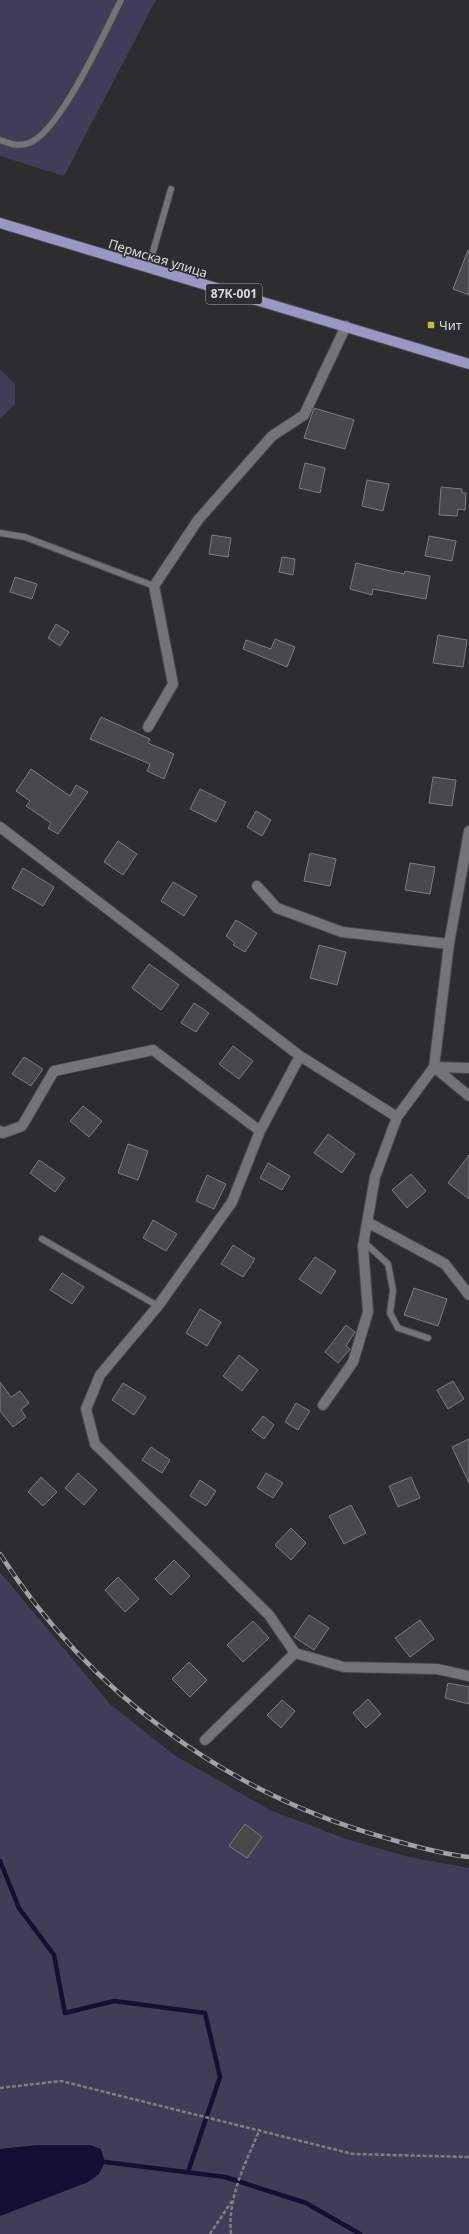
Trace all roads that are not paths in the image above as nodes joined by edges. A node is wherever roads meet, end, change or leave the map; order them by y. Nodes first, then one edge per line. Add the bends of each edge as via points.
1 (122, 0) edge
2 (0, 140) edge
3 (171, 189) dead end
4 (0, 223) edge
5 (148, 269) junction
6 (346, 326) junction
7 (469, 364) edge
8 (0, 533) edge
9 (154, 586) junction
10 (148, 727) dead end
11 (0, 827) edge
12 (469, 838) edge
13 (257, 886) dead end
14 (449, 944) junction
15 (300, 1056) junction
16 (434, 1067) junction
17 (469, 1068) edge
18 (469, 1096) edge
19 (397, 1117) junction
20 (0, 1131) edge
21 (260, 1131) junction
22 (369, 1223) junction
23 (42, 1238) dead end
24 (364, 1242) junction
25 (469, 1295) edge
26 (158, 1306) junction
27 (428, 1338) dead end
28 (323, 1405) dead end
29 (294, 1653) junction
30 (469, 1676) edge
31 (205, 1740) dead end

1 - 2 lane via 65,106 52,124 30,143 17,146
3 - 5 lane
4 - 5 main road, Пермская улица / 87К-001
5 - 6 main road, Пермская улица / 87К-001
6 - 7 main road, Пермская улица / 87К-001
6 - 9 street via 304,415 272,436 198,520
8 - 9 lane via 25,537
9 - 10 street via 173,684
11 - 15 street
12 - 14 street
13 - 14 street via 277,908 342,932
14 - 16 street
15 - 19 street
15 - 21 street
16 - 17 street
16 - 18 street
16 - 19 street
19 - 22 street via 375,1177
20 - 21 street via 3,1133 22,1126 54,1071 153,1050
21 - 26 street via 232,1202
22 - 24 street
22 - 25 street via 445,1264
23 - 26 lane
24 - 27 lane via 388,1264 393,1290 390,1313 398,1328
24 - 28 street via 368,1312 353,1362
26 - 29 street via 100,1375 86,1409 96,1444 269,1615
29 - 30 street via 344,1667 437,1669
29 - 31 street

